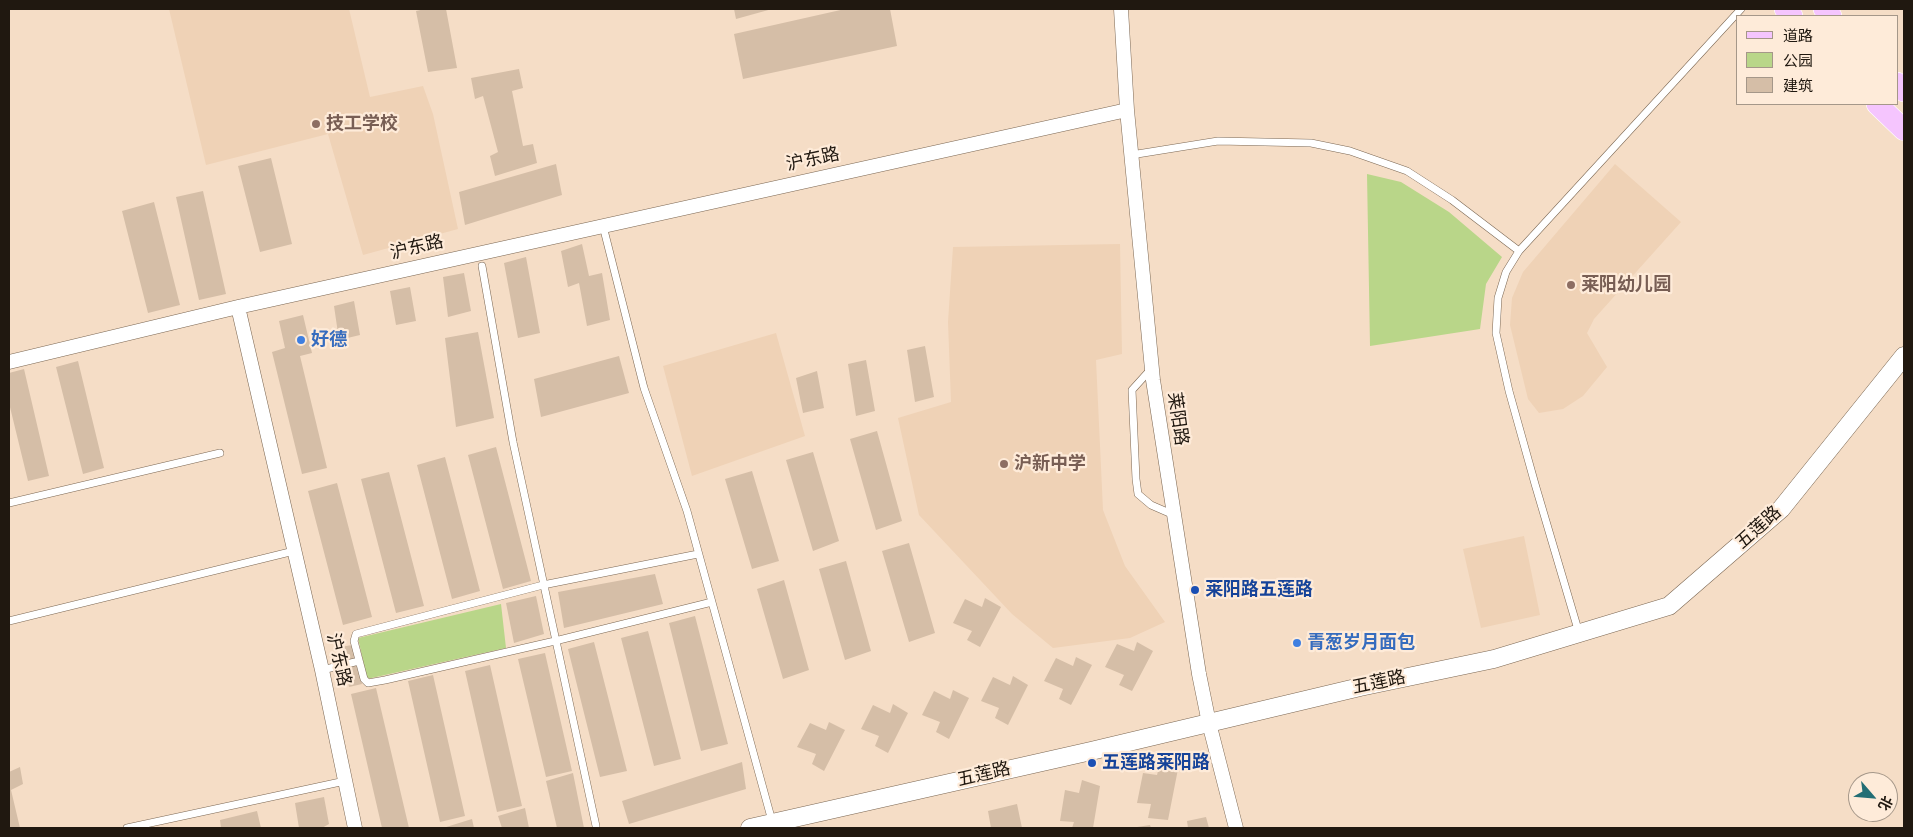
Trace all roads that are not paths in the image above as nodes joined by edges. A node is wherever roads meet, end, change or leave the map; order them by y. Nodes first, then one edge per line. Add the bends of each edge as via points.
1 (1121, 9) edge
2 (1741, 9) edge
3 (1878, 105) edge
4 (1127, 110) junction
5 (1904, 130) edge
6 (1132, 156) junction
7 (603, 226) junction
8 (1519, 251) junction
9 (482, 266) dead end
10 (238, 307) junction
11 (1904, 356) edge
12 (9, 362) edge
13 (1152, 368) junction
14 (220, 453) dead end
15 (9, 503) edge
16 (1174, 516) junction
17 (294, 551) junction
18 (698, 554) junction
19 (543, 585) junction
20 (712, 602) junction
21 (9, 621) edge
22 (1579, 633) junction
23 (555, 641) junction
24 (359, 661) junction
25 (322, 670) junction
26 (1209, 723) junction
27 (345, 781) junction
28 (773, 823) junction
29 (596, 826) dead end
30 (127, 828) edge
31 (355, 828) edge
32 (750, 828) edge
33 (1236, 828) edge

1 - 4 street, 莱阳路
2 - 8 lane
3 - 5 main road
4 - 6 street, 莱阳路
4 - 7 street, 沪东路
6 - 8 lane via 1218,141 1311,143 1350,151 1407,170
6 - 13 street, 莱阳路
7 - 10 street, 沪东路
7 - 18 lane via 644,388 687,511
8 - 22 lane via 1506,272 1498,298 1496,333 1532,475
9 - 19 lane via 513,442
10 - 12 street
10 - 17 street, 沪东路
11 - 22 street, 五莲路 via 1781,509 1669,606
13 - 16 street, 莱阳路
13 - 16 lane via 1132,390 1138,494 1151,505
14 - 15 lane
16 - 26 street, 莱阳路
17 - 21 lane
17 - 25 street, 沪东路
18 - 19 lane
18 - 20 lane
19 - 23 lane
19 - 24 lane via 356,634 354,641
20 - 23 lane
20 - 28 lane
22 - 26 street, 五莲路 via 1494,659
23 - 24 lane via 368,683
23 - 29 lane
24 - 25 lane
25 - 27 street, 沪东路
26 - 28 street, 五莲路
26 - 33 street, 莱阳路
27 - 30 lane
27 - 31 street, 沪东路
28 - 32 street, 五莲路

